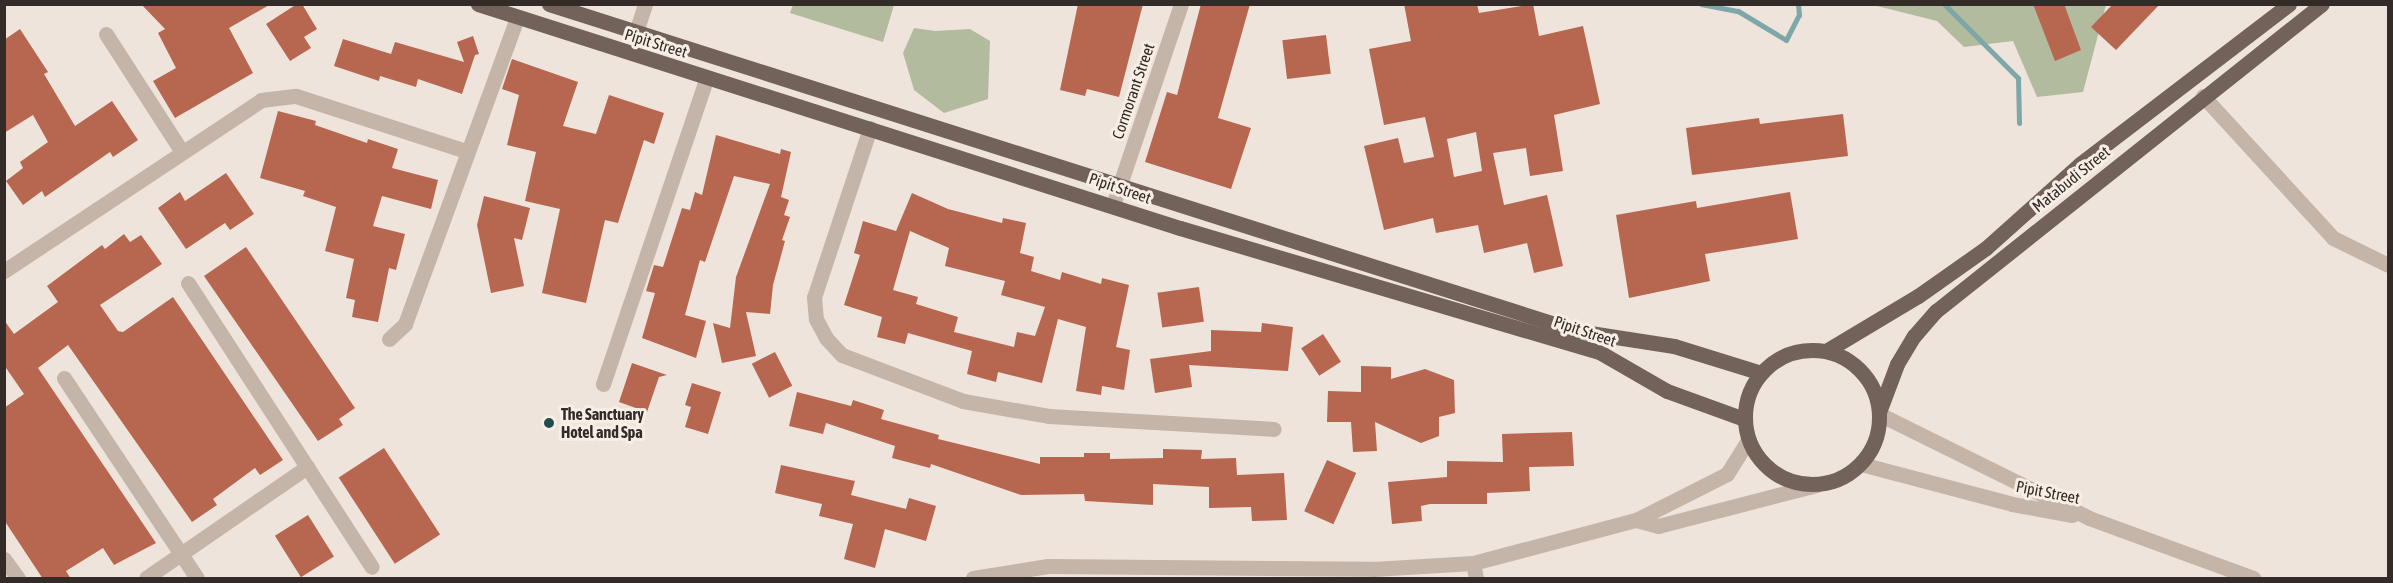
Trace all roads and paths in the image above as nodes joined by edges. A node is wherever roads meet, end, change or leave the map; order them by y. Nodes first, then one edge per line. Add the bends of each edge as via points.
1 (478, 4) edge
2 (549, 4) edge
3 (645, 4) edge
4 (1181, 4) edge
5 (2322, 4) edge
6 (2289, 5) edge
7 (517, 18) junction
8 (636, 32) junction
9 (106, 34) dead end
10 (706, 77) junction
11 (2203, 96) junction
12 (870, 128) junction
13 (466, 151) junction
14 (182, 152) junction
15 (1120, 188) junction
16 (1113, 205) junction
17 (2388, 265) edge
18 (4, 271) edge
19 (188, 283) dead end
20 (388, 339) dead end
21 (1826, 351) junction
22 (1761, 373) junction
23 (64, 378) dead end
24 (603, 384) dead end
25 (1879, 413) junction
26 (1744, 419) junction
27 (1274, 429) dead end
28 (1748, 440) junction
29 (1861, 464) junction
30 (308, 467) junction
31 (1816, 485) junction
32 (2090, 518) junction
33 (1636, 520) junction
34 (181, 554) junction
35 (4, 559) edge
36 (1473, 562) junction
37 (372, 567) dead end
38 (1121, 572) edge
39 (1373, 574) edge
40 (18, 579) edge
41 (146, 579) edge
42 (197, 579) edge
43 (974, 579) edge
44 (1476, 579) edge
45 (2253, 579) edge

1 - 7 main road, Pipit Street
2 - 8 main road, Pipit Street
3 - 8 street
4 - 15 street, Cormorant Street
5 - 11 main road, Matabudi Street
6 - 21 main road, Matabudi Street via 2079,164 1986,248 1918,296
7 - 10 main road, Pipit Street
7 - 13 street
8 - 15 main road, Pipit Street
9 - 14 street
10 - 12 main road, Pipit Street
10 - 24 street
11 - 17 street via 2334,238
11 - 25 main road, Matabudi Street via 1936,311 1897,364
12 - 16 main road, Pipit Street
12 - 27 street via 814,297 816,319 826,338 842,355 963,401 1049,416
13 - 14 street via 296,96 261,100
13 - 20 street via 405,324
14 - 18 street
15 - 16 street, Cormorant Street
15 - 22 main road, Pipit Street via 1577,331 1674,346
16 - 26 main road, Pipit Street via 1601,353 1666,391
19 - 30 street
21 - 22 main road via 1791,353
21 - 25 main road via 1857,367 1875,395
22 - 26 main road via 1751,387
23 - 34 street
25 - 29 main road via 1875,441
25 - 32 street, Pipit Street
26 - 28 main road
28 - 31 main road via 1774,474 1795,483
28 - 33 street via 1727,474
29 - 31 main road via 1840,478
29 - 32 street, Pipit Street via 2012,504
30 - 34 street
30 - 37 street
31 - 33 street via 1658,526
32 - 45 street, Pipit Street
33 - 36 street
34 - 41 street
34 - 42 street
35 - 40 street
36 - 39 street
36 - 44 street
38 - 39 street
38 - 43 street via 1048,566

